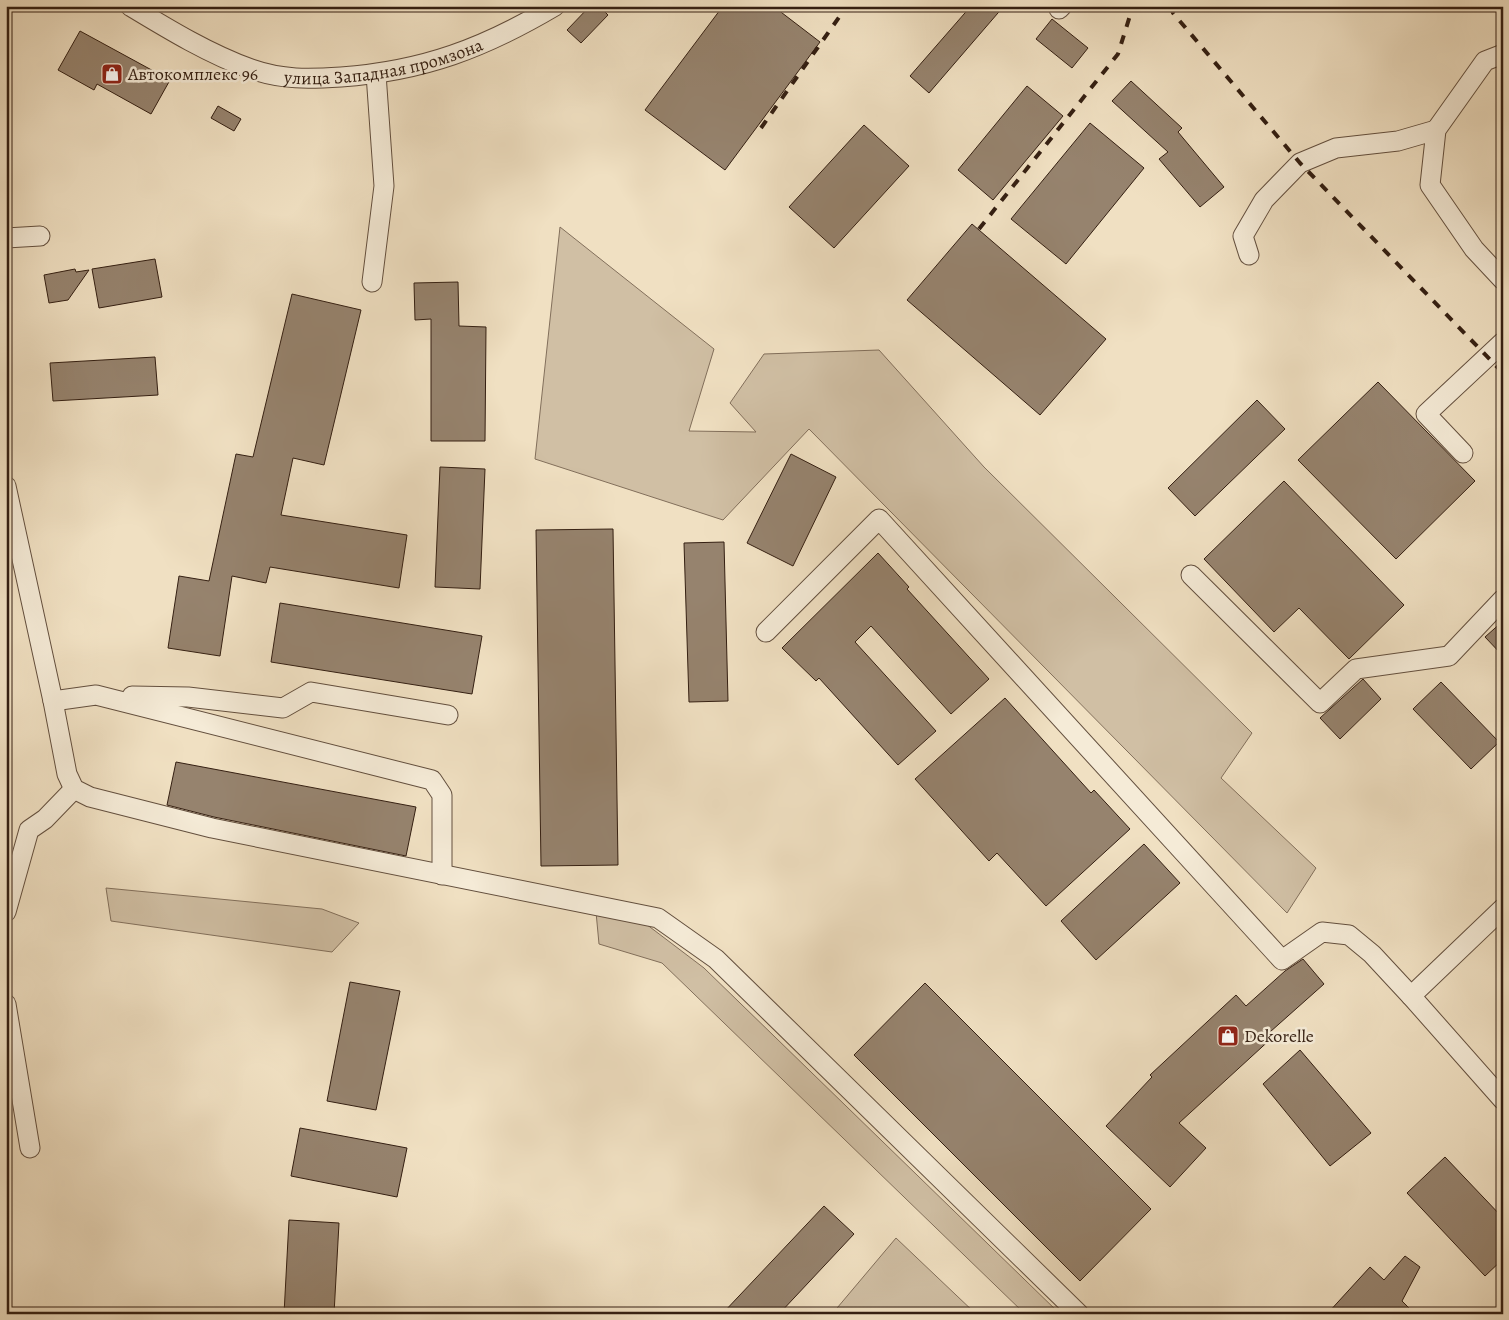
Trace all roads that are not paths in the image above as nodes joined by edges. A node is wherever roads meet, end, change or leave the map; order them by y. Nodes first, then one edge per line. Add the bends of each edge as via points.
1 (130, 6) edge
2 (555, 6) edge
3 (1503, 54) edge
4 (376, 74) junction
5 (1436, 130) junction
6 (40, 236) dead end
7 (6, 238) edge
8 (1249, 255) dead end
9 (1503, 280) edge
10 (372, 282) dead end
11 (1503, 342) edge
12 (1462, 452) dead end
13 (6, 486) edge
14 (1191, 575) dead end
15 (1503, 599) edge
16 (766, 632) dead end
17 (96, 695) junction
18 (53, 700) junction
19 (448, 715) dead end
20 (74, 788) junction
21 (442, 875) junction
22 (1503, 908) edge
23 (6, 912) edge
24 (1410, 996) junction
25 (6, 1004) edge
26 (1503, 1100) edge
27 (30, 1148) dead end
28 (1079, 1314) edge

1 - 4 street, улица Западная промзона via 173,32 252,69 298,80
2 - 4 street, улица Западная промзона via 492,40 445,59
3 - 5 street via 1485,61
4 - 10 street via 384,186
5 - 8 street via 1398,141 1336,148 1300,163 1264,200 1243,236
5 - 9 street via 1430,185 1474,249
6 - 7 street
11 - 12 street via 1426,414
13 - 18 street
14 - 15 street via 1320,703 1356,669 1449,656
16 - 24 street via 879,519 1282,960 1322,932 1349,935 1372,954
17 - 18 street
17 - 19 street via 188,697 283,708 311,692
17 - 21 street via 432,780 442,795
18 - 20 street via 67,774
20 - 21 street via 90,797 212,828
20 - 23 street via 45,819 29,830
21 - 28 street via 658,918 716,958
22 - 24 street
24 - 26 street
25 - 27 street

